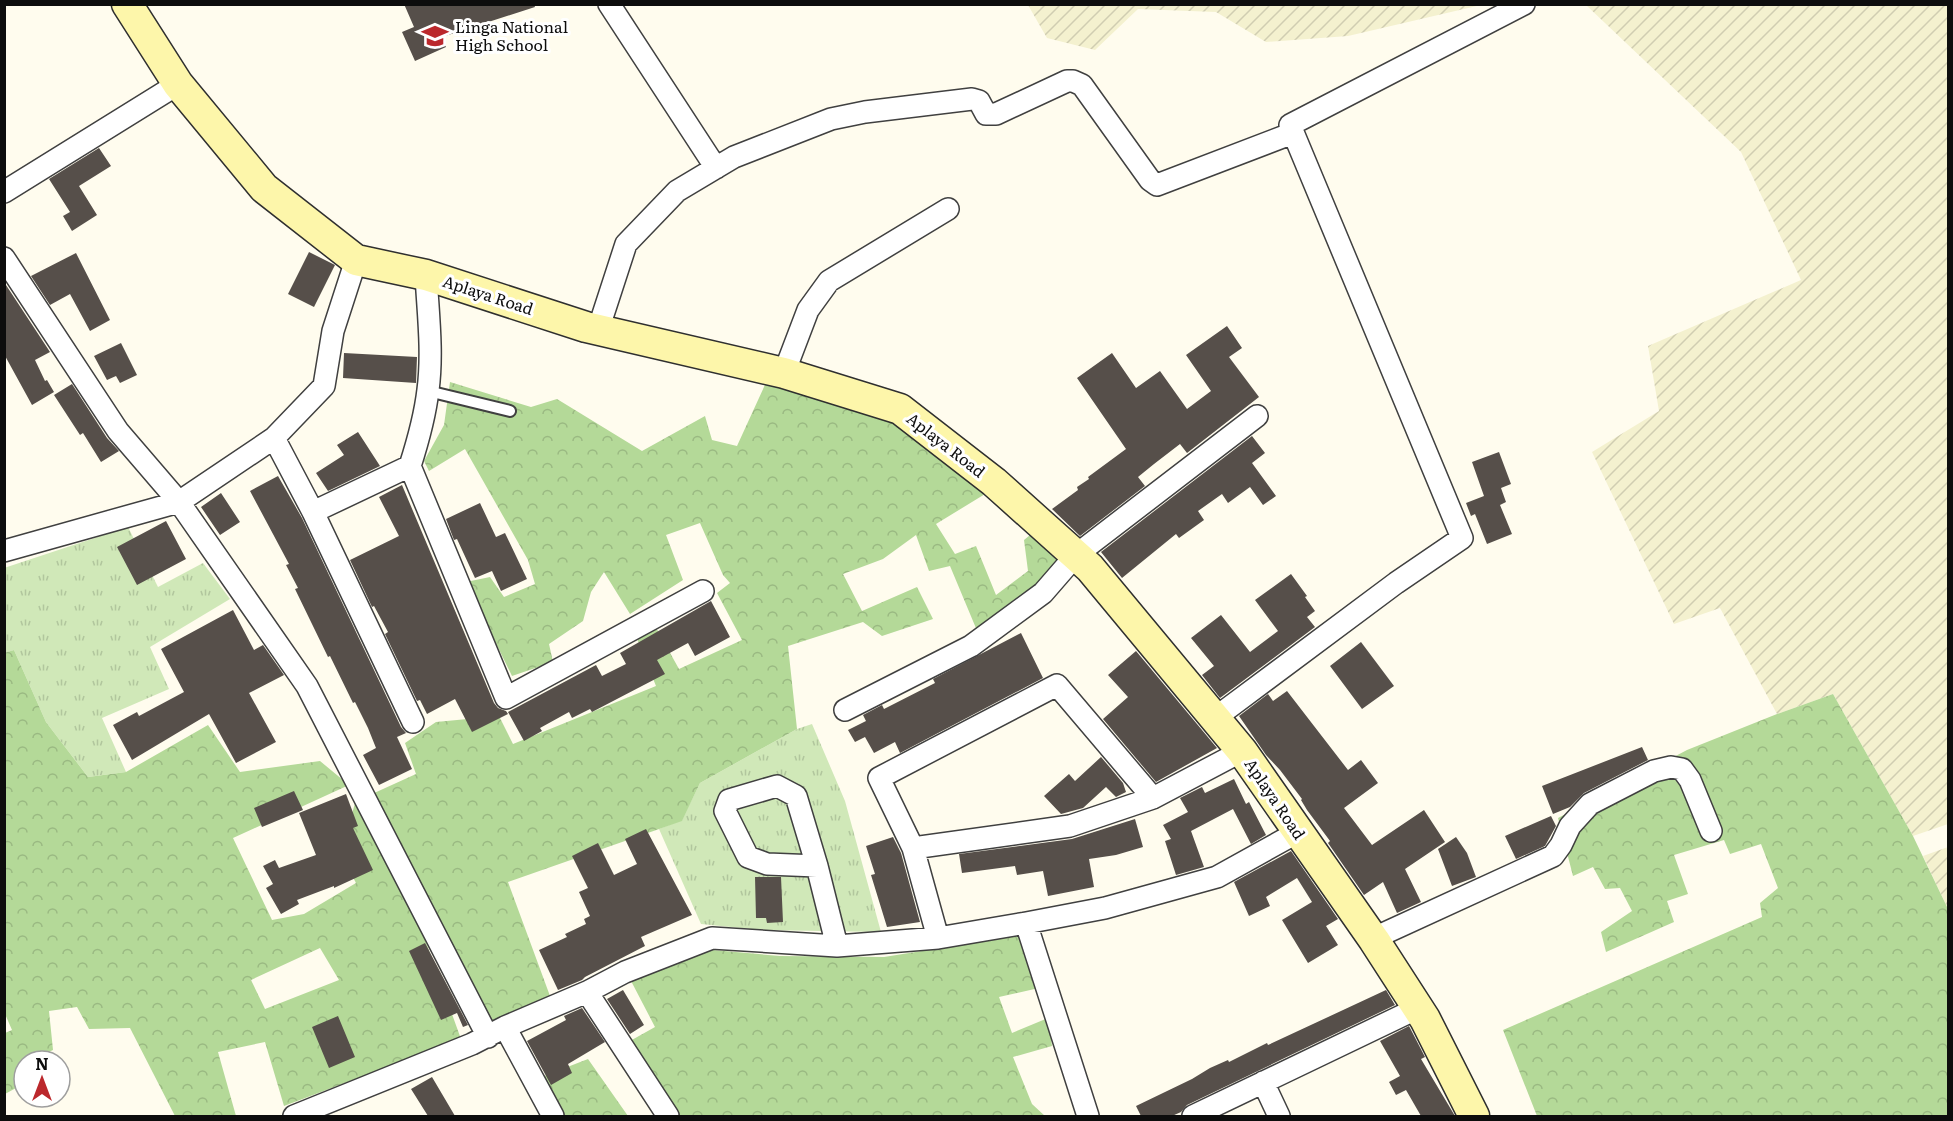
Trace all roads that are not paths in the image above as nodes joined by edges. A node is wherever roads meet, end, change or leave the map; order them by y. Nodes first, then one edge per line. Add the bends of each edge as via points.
1 (127, 4) edge
2 (609, 4) edge
3 (1524, 4) edge
4 (178, 84) junction
5 (1293, 133) junction
6 (716, 168) junction
7 (4, 192) edge
8 (948, 209) dead end
9 (4, 258) edge
10 (356, 260) junction
11 (426, 275) junction
12 (598, 330) junction
13 (784, 373) junction
14 (428, 391) junction
15 (510, 411) dead end
16 (1257, 416) dead end
17 (274, 438) junction
18 (410, 466) junction
19 (179, 502) junction
20 (313, 512) junction
21 (5, 550) edge
22 (1076, 555) junction
23 (703, 591) dead end
24 (845, 710) dead end
25 (1215, 718) junction
26 (413, 722) dead end
27 (1242, 751) junction
28 (1153, 798) junction
29 (1711, 831) dead end
30 (1298, 832) junction
31 (913, 848) junction
32 (817, 866) junction
33 (1026, 923) junction
34 (939, 938) junction
35 (1372, 939) junction
36 (837, 946) junction
37 (587, 992) junction
38 (1418, 1008) junction
39 (496, 1032) junction
40 (1263, 1083) junction
41 (1200, 1115) edge
42 (294, 1116) edge
43 (553, 1116) edge
44 (668, 1116) edge
45 (1088, 1116) edge
46 (1278, 1116) edge
47 (1474, 1116) edge

1 - 4 street, Aplaya Road
2 - 6 street
3 - 5 street via 1290,125
4 - 7 street
4 - 10 street, Aplaya Road via 264,188
5 - 6 street via 1157,185 1082,85 1067,81 996,114 986,114 979,101 972,99 831,119 734,157
5 - 25 street via 1462,538
6 - 12 street via 677,191 626,244
8 - 13 street via 829,281 808,310
9 - 19 street via 118,431
10 - 11 street, Aplaya Road
10 - 17 street via 333,331 324,386
11 - 12 street, Aplaya Road
11 - 14 street
12 - 13 street, Aplaya Road
13 - 22 street, Aplaya Road via 900,409 994,482
14 - 15 lane
14 - 18 street
16 - 22 street
17 - 19 street
17 - 20 street
18 - 20 street
18 - 23 street via 506,698
19 - 21 street
19 - 39 street via 307,686
20 - 26 street
22 - 24 street via 1043,593 971,646
22 - 25 street, Aplaya Road
25 - 27 street, Aplaya Road
27 - 28 street
27 - 30 street, Aplaya Road
28 - 31 street via 1070,826
28 - 31 street via 1058,685 879,778
29 - 35 street via 1682,769 1654,771 1590,804 1570,826 1553,856
30 - 33 street via 1217,877 1105,908
30 - 35 street, Aplaya Road
31 - 34 street
32 - 32 street via 796,796 777,786 729,800 725,811 748,857 767,864
32 - 36 street
33 - 34 street
33 - 45 street
34 - 36 street
35 - 38 street, Aplaya Road
36 - 37 street via 712,938 625,972
37 - 39 street
37 - 44 street
38 - 40 street
38 - 47 street, Aplaya Road
39 - 42 street
39 - 43 street
40 - 41 street
40 - 46 street

